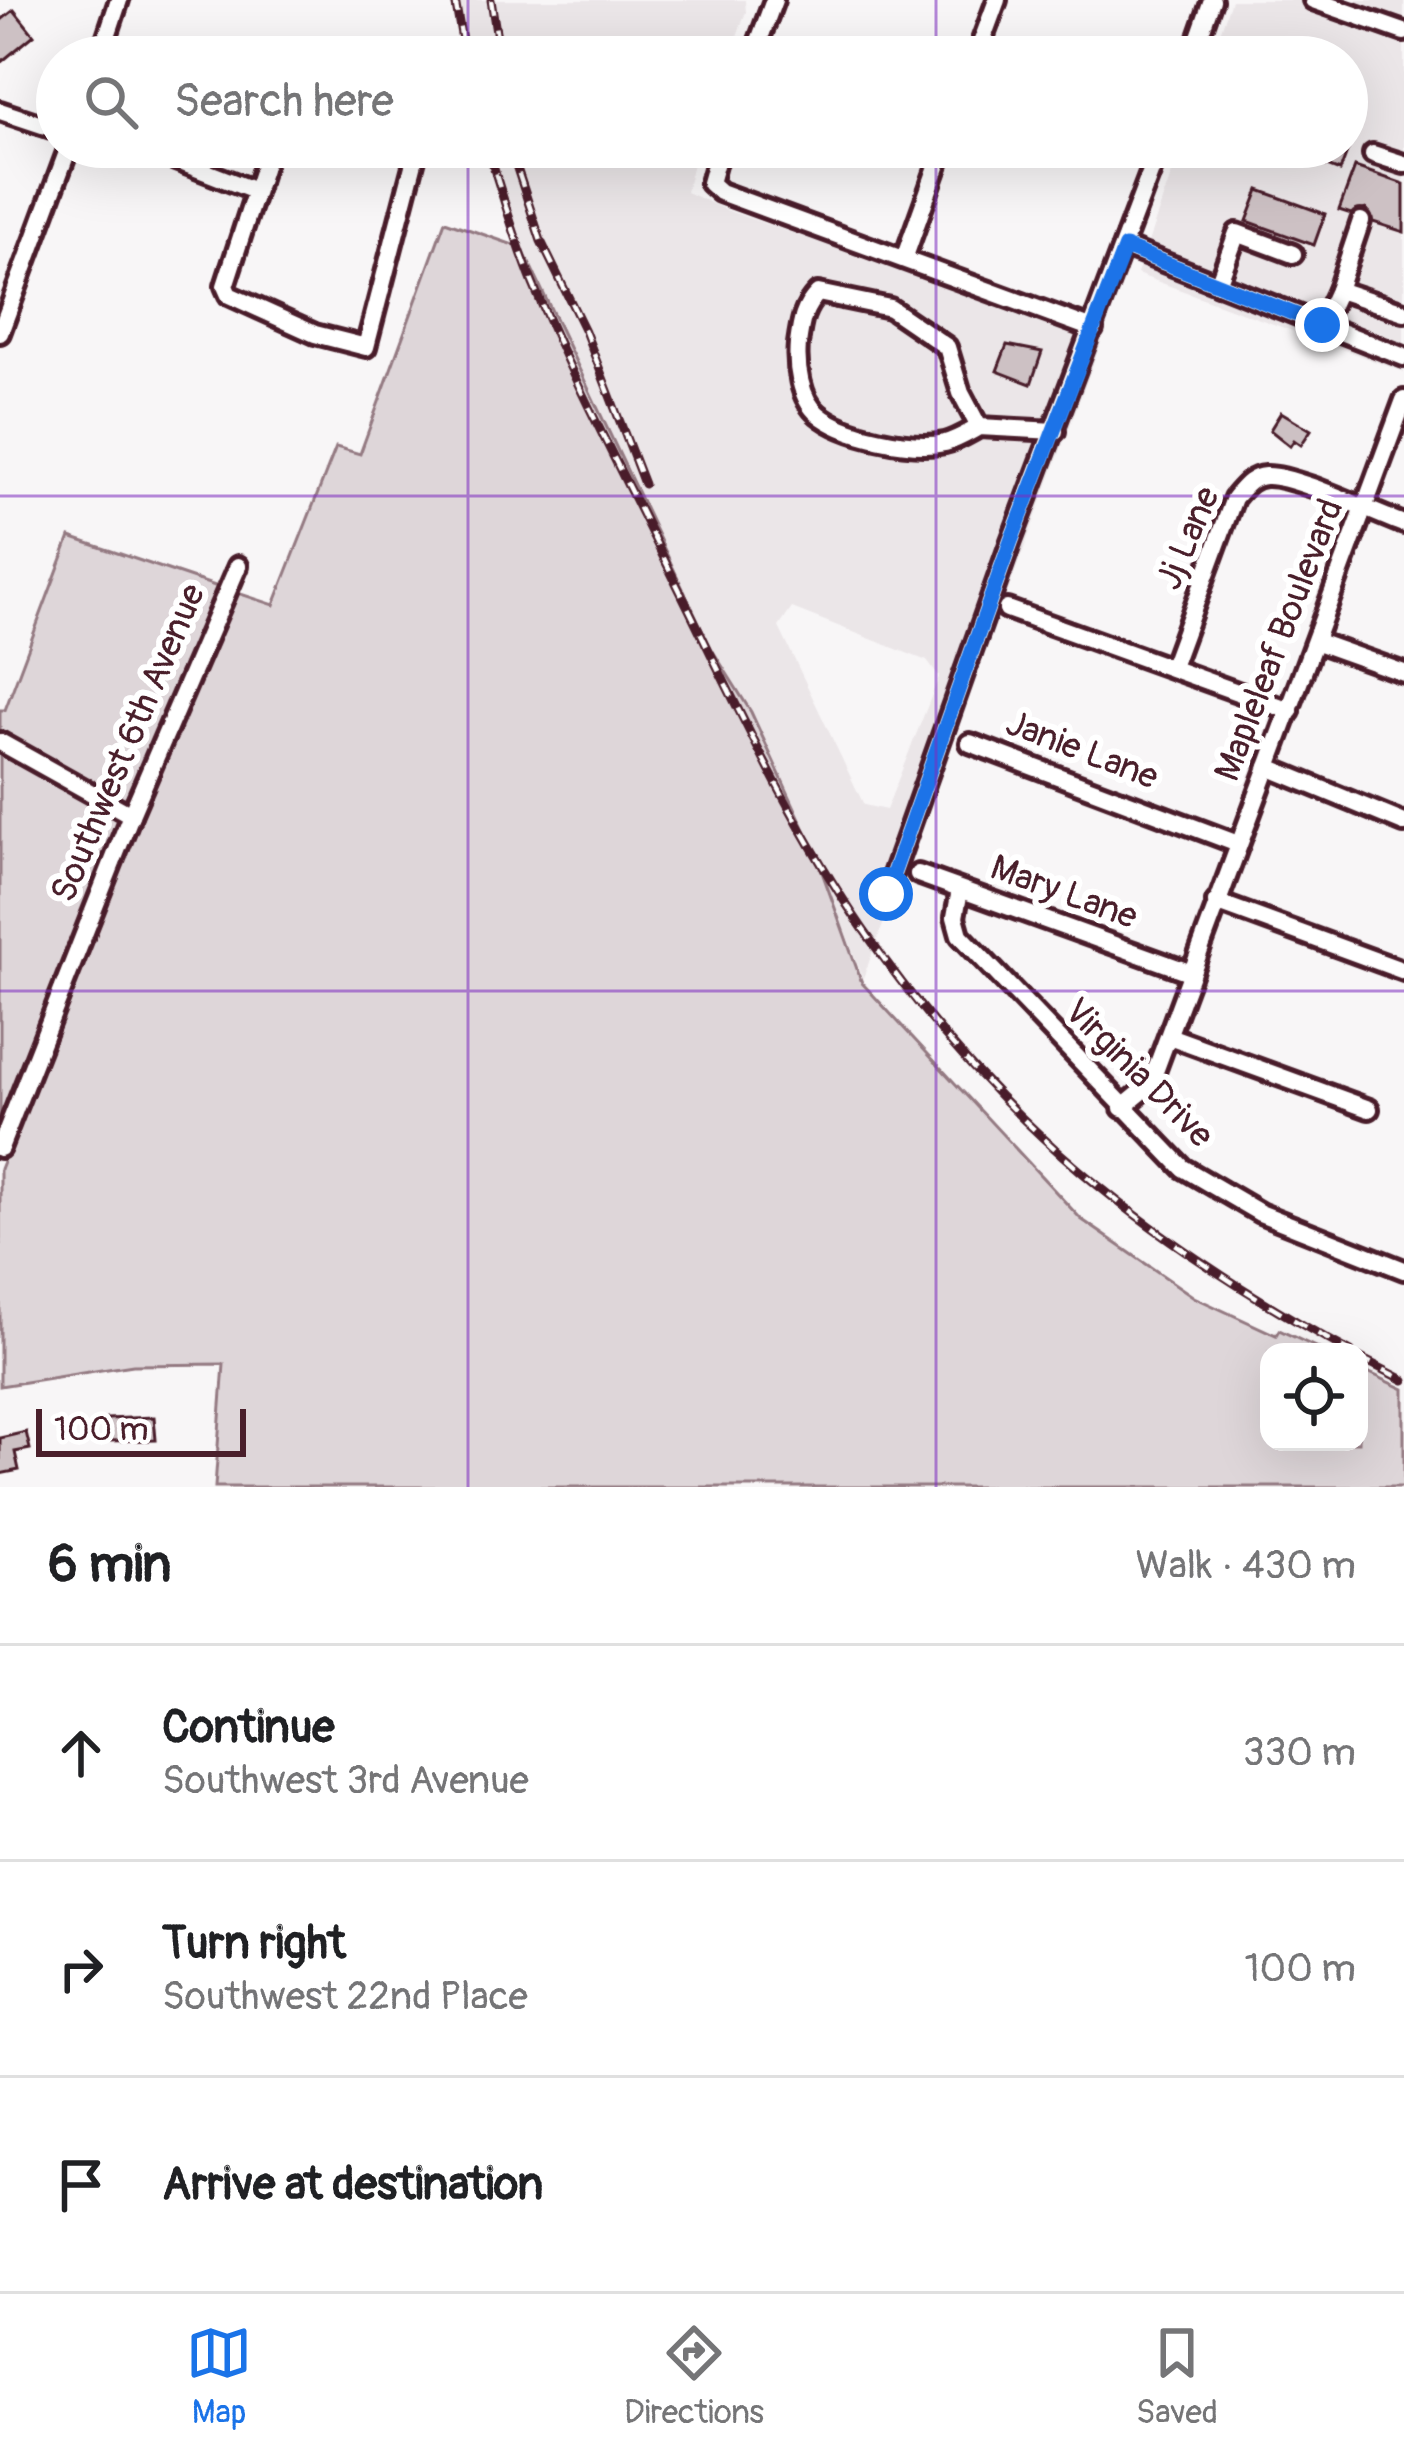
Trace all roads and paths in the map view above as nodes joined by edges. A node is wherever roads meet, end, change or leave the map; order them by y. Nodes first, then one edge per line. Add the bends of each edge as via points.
1 (119, 0) edge
2 (774, 0) edge
3 (997, 0) edge
4 (1212, 0) edge
5 (1313, 0) edge
6 (1404, 32) edge
7 (107, 36) edge
8 (761, 36) edge
9 (984, 36) edge
10 (1199, 36) edge
11 (0, 111) edge
12 (36, 123) edge
13 (1373, 154) dead end
14 (1404, 164) edge
15 (61, 168) edge
16 (196, 168) edge
17 (263, 168) edge
18 (413, 168) edge
19 (714, 168) edge
20 (936, 168) edge
21 (1153, 168) edge
22 (255, 191) junction
23 (1360, 221) dead end
24 (1125, 247) junction
25 (1293, 254) dead end
26 (904, 259) junction
27 (1218, 284) junction
28 (1338, 290) junction
29 (1404, 312) edge
30 (1322, 325) junction
31 (1093, 329) junction
32 (0, 333) edge
33 (1404, 357) edge
34 (1404, 400) edge
35 (979, 427) junction
36 (1055, 431) junction
37 (1364, 510) junction
38 (1404, 524) edge
39 (238, 566) dead end
40 (1007, 609) dead end
41 (1317, 642) junction
42 (1172, 667) junction
43 (1404, 673) edge
44 (1290, 711) junction
45 (0, 742) edge
46 (970, 743) dead end
47 (1268, 767) junction
48 (131, 815) junction
49 (1404, 823) edge
50 (1238, 844) junction
51 (918, 874) dead end
52 (960, 890) junction
53 (886, 894) dead end
54 (1216, 902) junction
55 (1404, 971) edge
56 (1189, 972) junction
57 (1169, 1036) junction
58 (1122, 1108) junction
59 (1370, 1109) dead end
60 (0, 1148) edge
61 (1404, 1270) edge

1 - 7 street
2 - 8 street
3 - 9 street
4 - 10 street
5 - 6 street
11 - 12 street
13 - 14 street
15 - 32 street
16 - 22 street
17 - 22 street
18 - 22 street via 366,347 229,296 225,286
19 - 26 street via 710,183 720,192
20 - 26 street
21 - 24 street
23 - 28 street
24 - 27 street
24 - 31 street
25 - 27 street via 1237,232
26 - 31 street
27 - 30 street
28 - 29 street
28 - 30 street
30 - 33 street
31 - 36 street
34 - 37 street, Mapleleaf Boulevard
35 - 35 street via 946,347 890,308 818,293 805,306 797,349 803,393 816,413 921,446
35 - 36 street
36 - 53 street
37 - 38 street
37 - 41 street, Mapleleaf Boulevard
37 - 42 street, Jj Lane via 1295,482 1248,481 1234,498
39 - 48 street, Southwest 6th Avenue
40 - 42 street
41 - 43 street
41 - 44 street, Mapleleaf Boulevard
42 - 44 street
44 - 47 street, Mapleleaf Boulevard
45 - 48 street
46 - 50 street, Janie Lane
47 - 49 street
47 - 50 street, Mapleleaf Boulevard
48 - 60 street, Southwest 6th Avenue
50 - 54 street, Mapleleaf Boulevard
51 - 52 street, Mary Lane
52 - 56 street, Mary Lane
52 - 58 street, Virginia Drive via 960,935
54 - 55 street
54 - 56 street, Mapleleaf Boulevard
56 - 57 street, Mapleleaf Boulevard
57 - 58 street, Mapleleaf Boulevard via 1150,1085
57 - 59 street
58 - 61 street, Virginia Drive via 1206,1185

